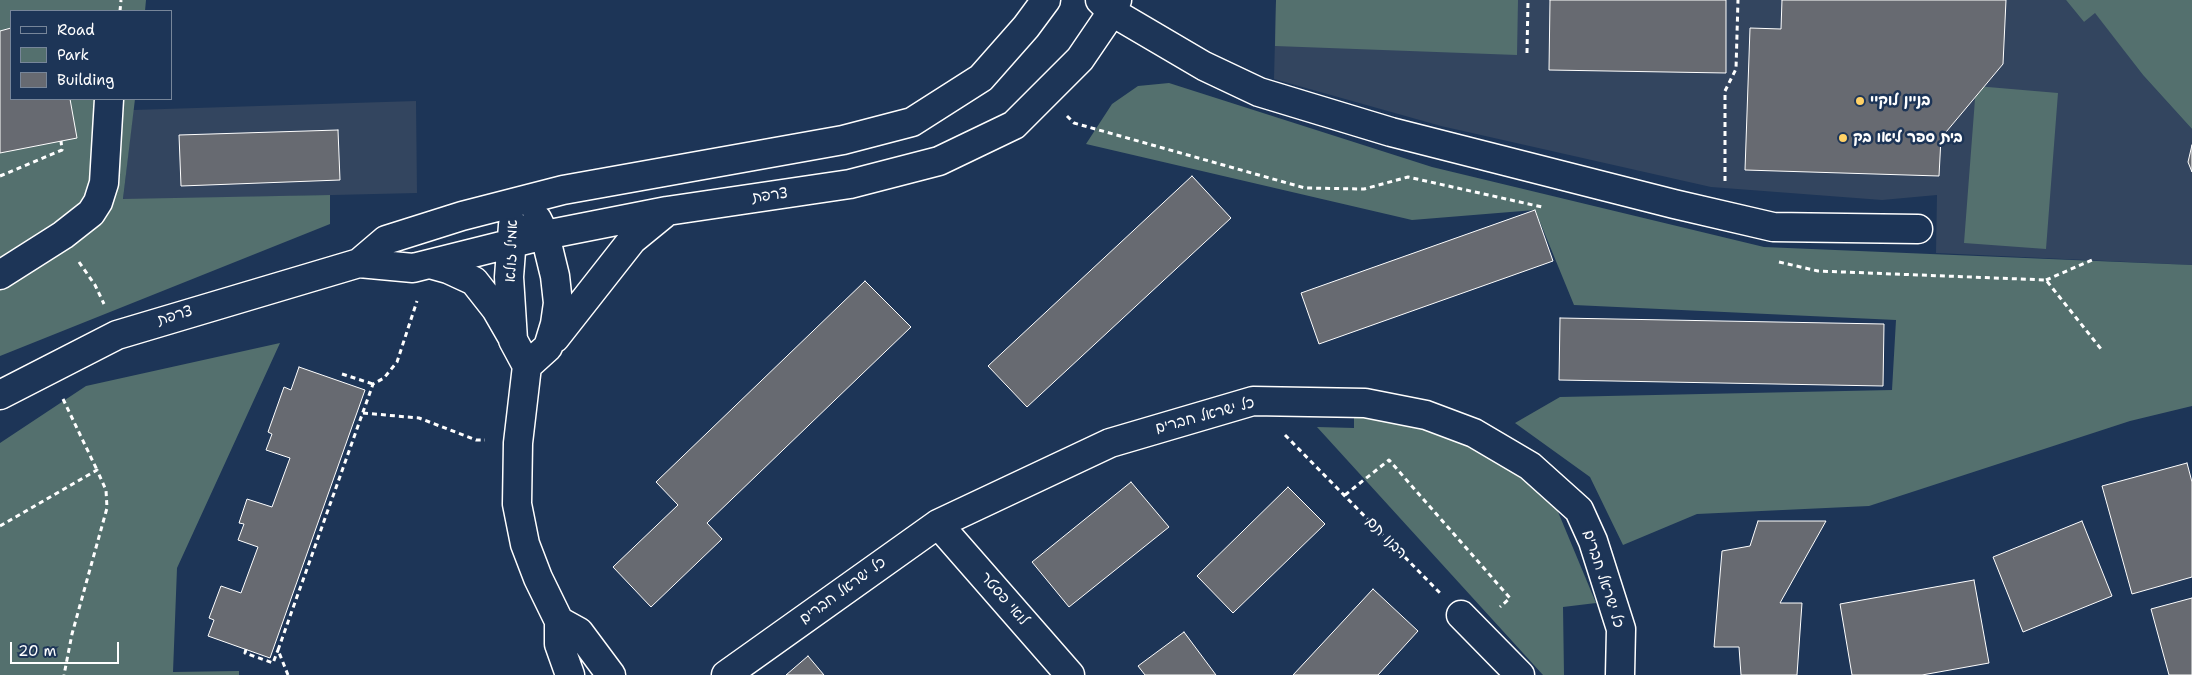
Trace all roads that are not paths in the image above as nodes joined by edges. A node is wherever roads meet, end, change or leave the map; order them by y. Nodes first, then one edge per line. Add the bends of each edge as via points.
1 (1046, 0) edge
2 (1109, 4) edge
3 (109, 100) edge
4 (520, 201) junction
5 (667, 211) junction
6 (1918, 229) dead end
7 (545, 235) junction
8 (512, 243) junction
9 (359, 262) junction
10 (430, 264) junction
11 (0, 275) edge
12 (513, 340) junction
13 (548, 347) junction
14 (527, 366) junction
15 (0, 395) edge
16 (938, 524) junction
17 (559, 621) junction
18 (1469, 622) road end
19 (570, 675) edge
20 (611, 675) edge
21 (726, 675) edge
22 (1070, 675) edge
23 (1520, 675) edge
24 (1620, 675) edge

1 - 4 street, צרפת via 981,78 912,122 843,140 563,190
2 - 5 street, צרפת via 1080,59 1014,125 939,161 850,184
2 - 6 street via 1204,66 1259,92 1391,132 1773,227
3 - 11 street via 104,182 91,214
4 - 7 street, אמיל זולא via 531,209
4 - 8 street, אמיל זולא via 514,212
4 - 9 street, צרפת via 386,240
5 - 7 street, צרפת
5 - 13 street via 632,240
7 - 8 street, צרפת
7 - 13 street, אמיל זולא via 556,276 558,302 556,324
8 - 10 street, צרפת
8 - 12 street, אמיל זולא via 509,277
9 - 10 street, צרפת via 413,268
9 - 15 street, צרפת via 117,335
10 - 12 street via 474,281 496,309
12 - 14 street, אמיל זולא
13 - 14 street, אמיל זולא
14 - 17 street via 518,443 517,504 525,544
16 - 21 street, כל ישראל חברים
16 - 22 street, לואי פסטר
16 - 24 street, כל ישראל חברים via 1110,443 1253,401 1365,403 1426,415 1474,433 1530,466 1579,510 1594,541 1621,629
17 - 19 street via 558,644
17 - 20 street via 578,632
18 - 23 street

